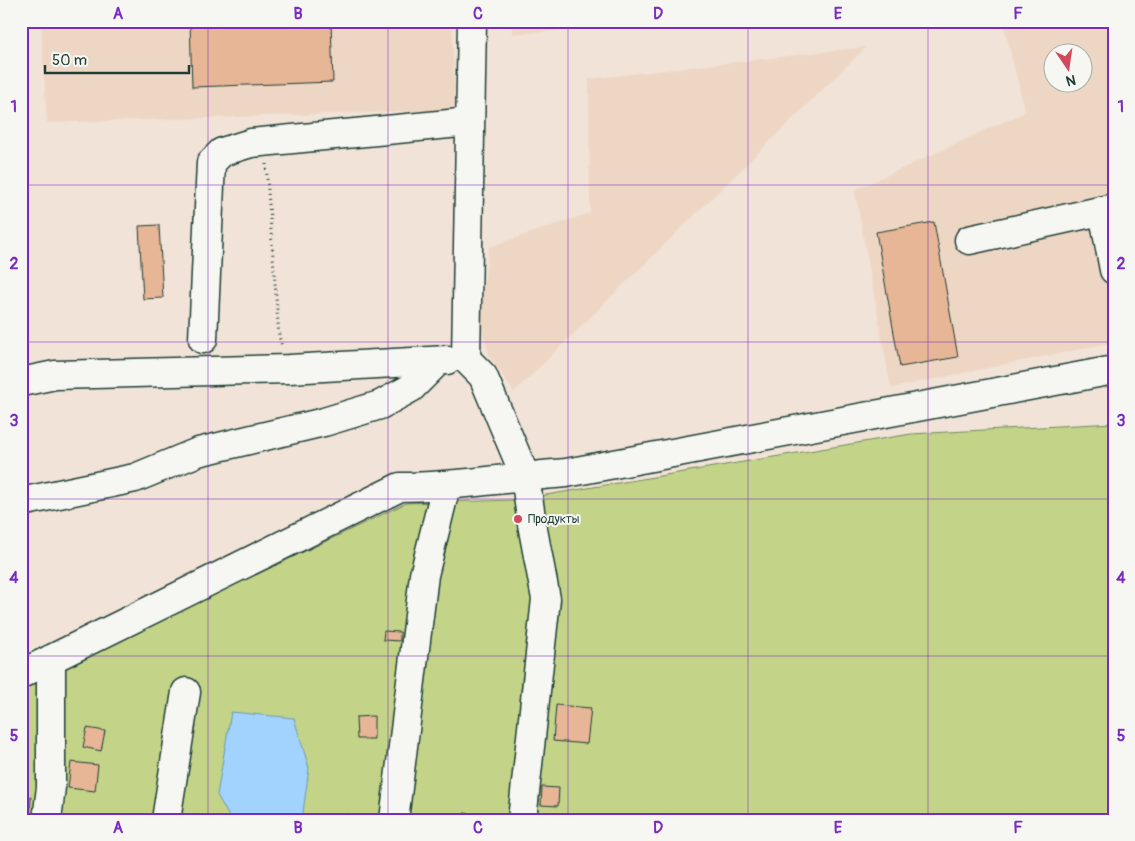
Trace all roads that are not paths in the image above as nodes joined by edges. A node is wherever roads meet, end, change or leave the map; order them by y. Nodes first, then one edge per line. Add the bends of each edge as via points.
1 (472, 21) edge
2 (470, 122) junction
3 (1108, 209) edge
4 (969, 240) dead end
5 (1114, 270) edge
6 (202, 339) dead end
7 (466, 360) junction
8 (438, 361) junction
9 (1114, 370) edge
10 (21, 382) edge
11 (525, 476) junction
12 (446, 486) junction
13 (21, 502) edge
14 (51, 659) junction
15 (21, 674) edge
16 (186, 692) dead end
17 (48, 820) edge
18 (166, 820) edge
19 (394, 820) edge
20 (522, 820) edge

1 - 2 street
2 - 6 street via 251,143 222,152 211,163
2 - 7 street
3 - 4 street
3 - 5 street
7 - 8 street
7 - 11 street via 483,376
8 - 10 street via 289,369 55,375
8 - 13 street via 411,388 380,405 198,452 135,478
9 - 11 street via 576,471
11 - 12 street
11 - 20 street via 546,599
12 - 14 street via 400,487
12 - 19 street via 424,575
14 - 15 street
14 - 17 street
16 - 18 street

